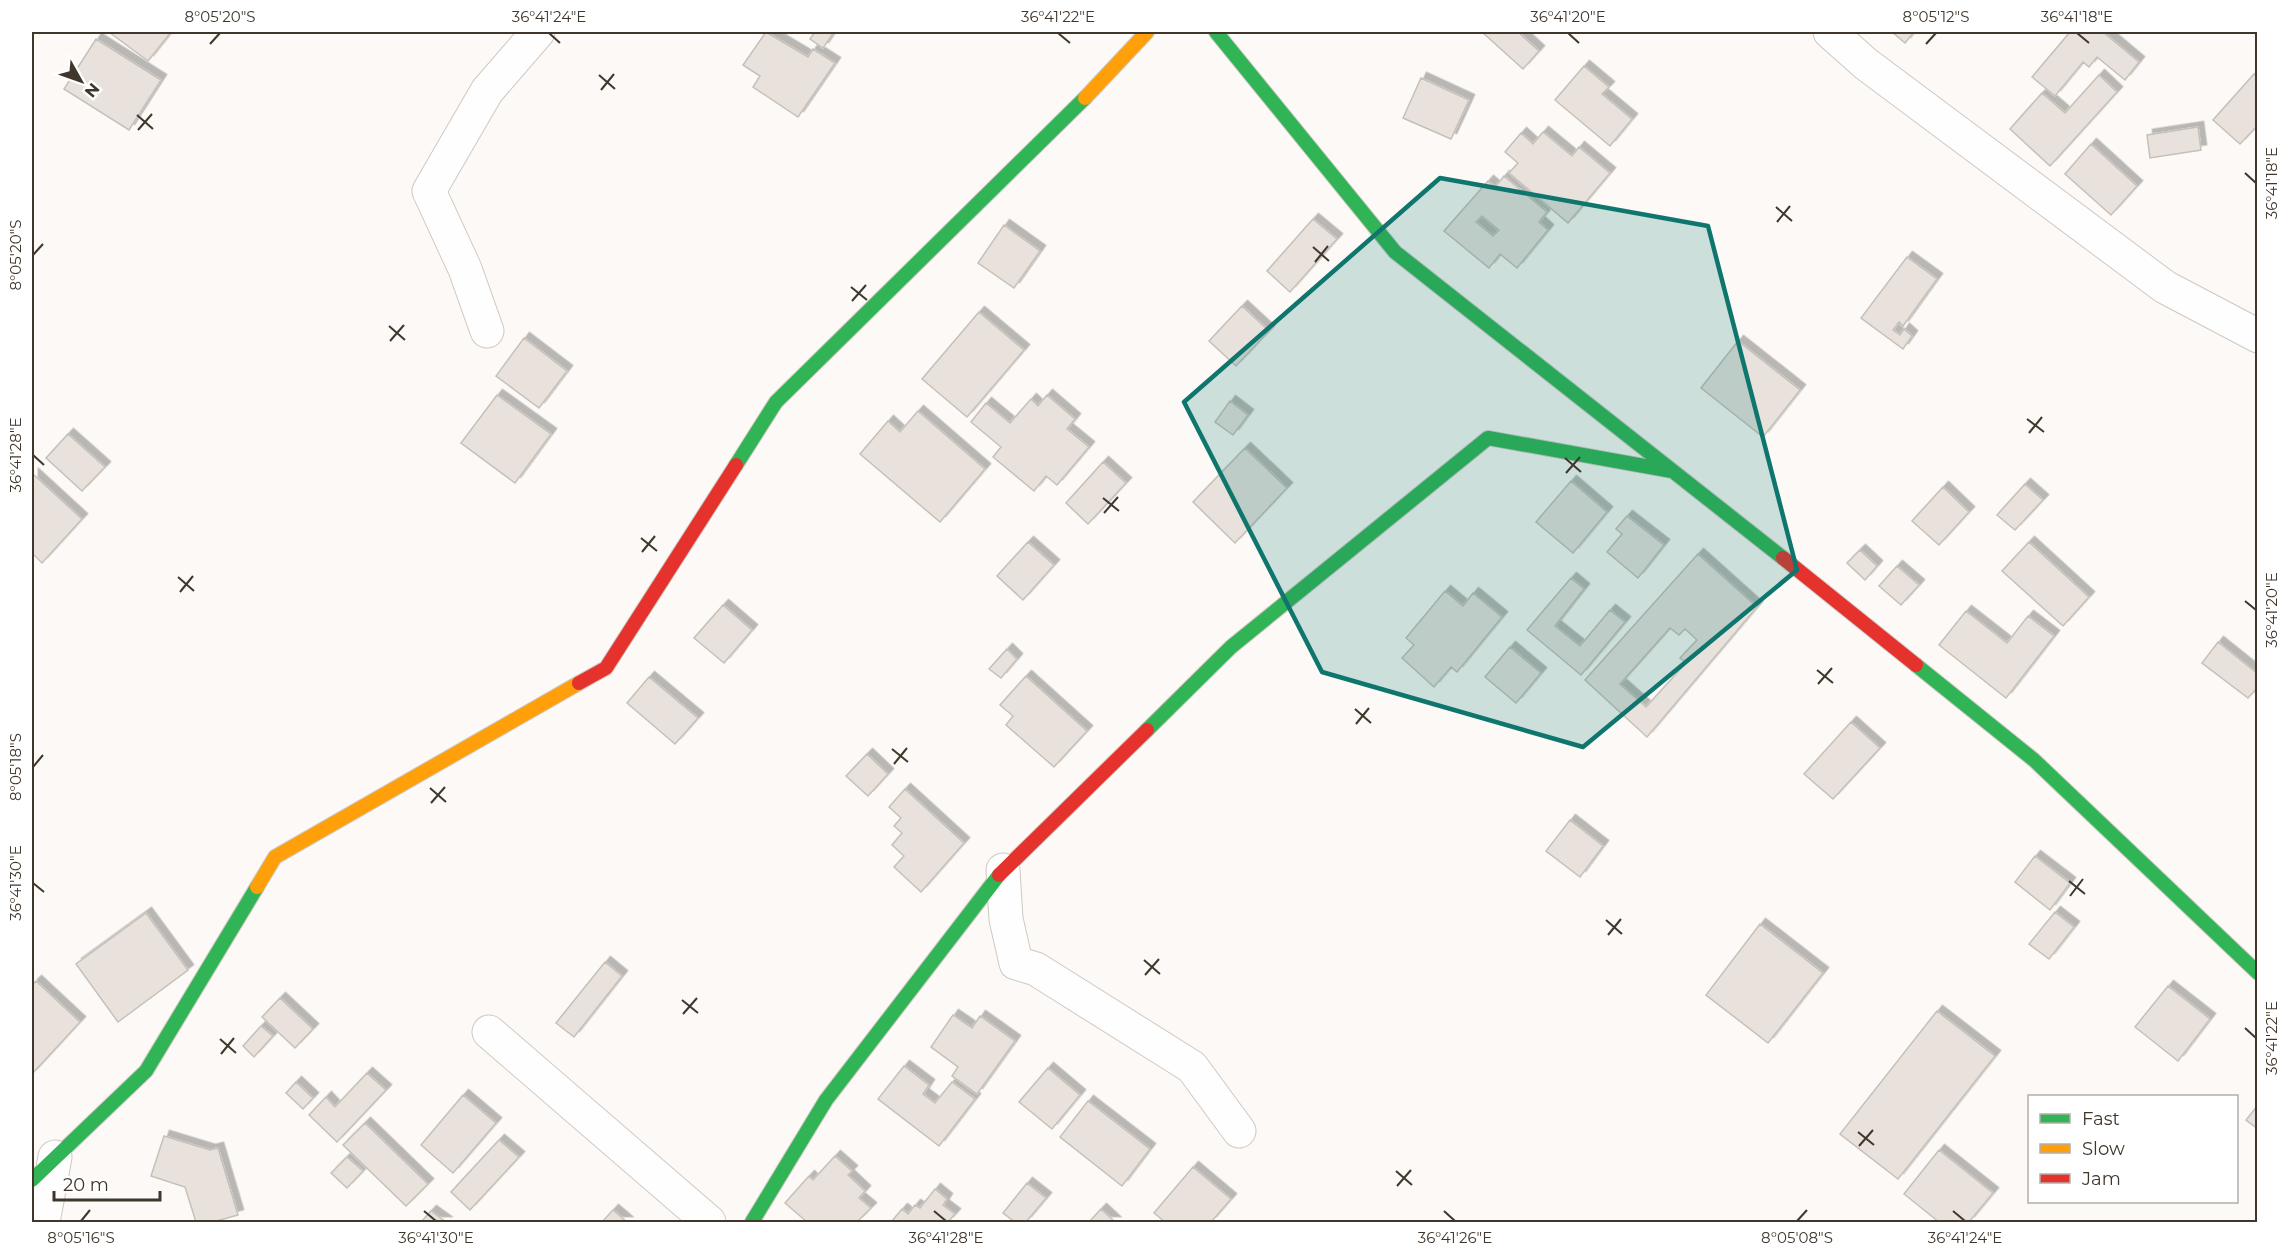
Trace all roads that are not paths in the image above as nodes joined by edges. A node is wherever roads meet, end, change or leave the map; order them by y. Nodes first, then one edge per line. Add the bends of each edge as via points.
1 (538, 32) edge
2 (1147, 32) edge
3 (1216, 32) edge
4 (1830, 32) edge
5 (487, 331) dead end
6 (2258, 336) edge
7 (1676, 472) junction
8 (1003, 870) junction
9 (2258, 973) edge
10 (489, 1032) dead end
11 (1239, 1131) dead end
12 (55, 1157) junction
13 (32, 1180) edge
14 (43, 1222) edge
15 (709, 1222) edge
16 (752, 1222) edge

1 - 5 street via 487,90 429,191 465,269
2 - 12 street via 1049,136 776,402 606,668 275,857 146,1071
3 - 7 street via 1395,252
4 - 6 street via 1866,64 2165,287
7 - 8 street via 1488,438 1231,647
7 - 9 street via 2034,760
8 - 11 street via 1006,920 1016,963 1036,969 1192,1067
8 - 16 street via 826,1100
10 - 15 street
12 - 13 street
12 - 14 street

